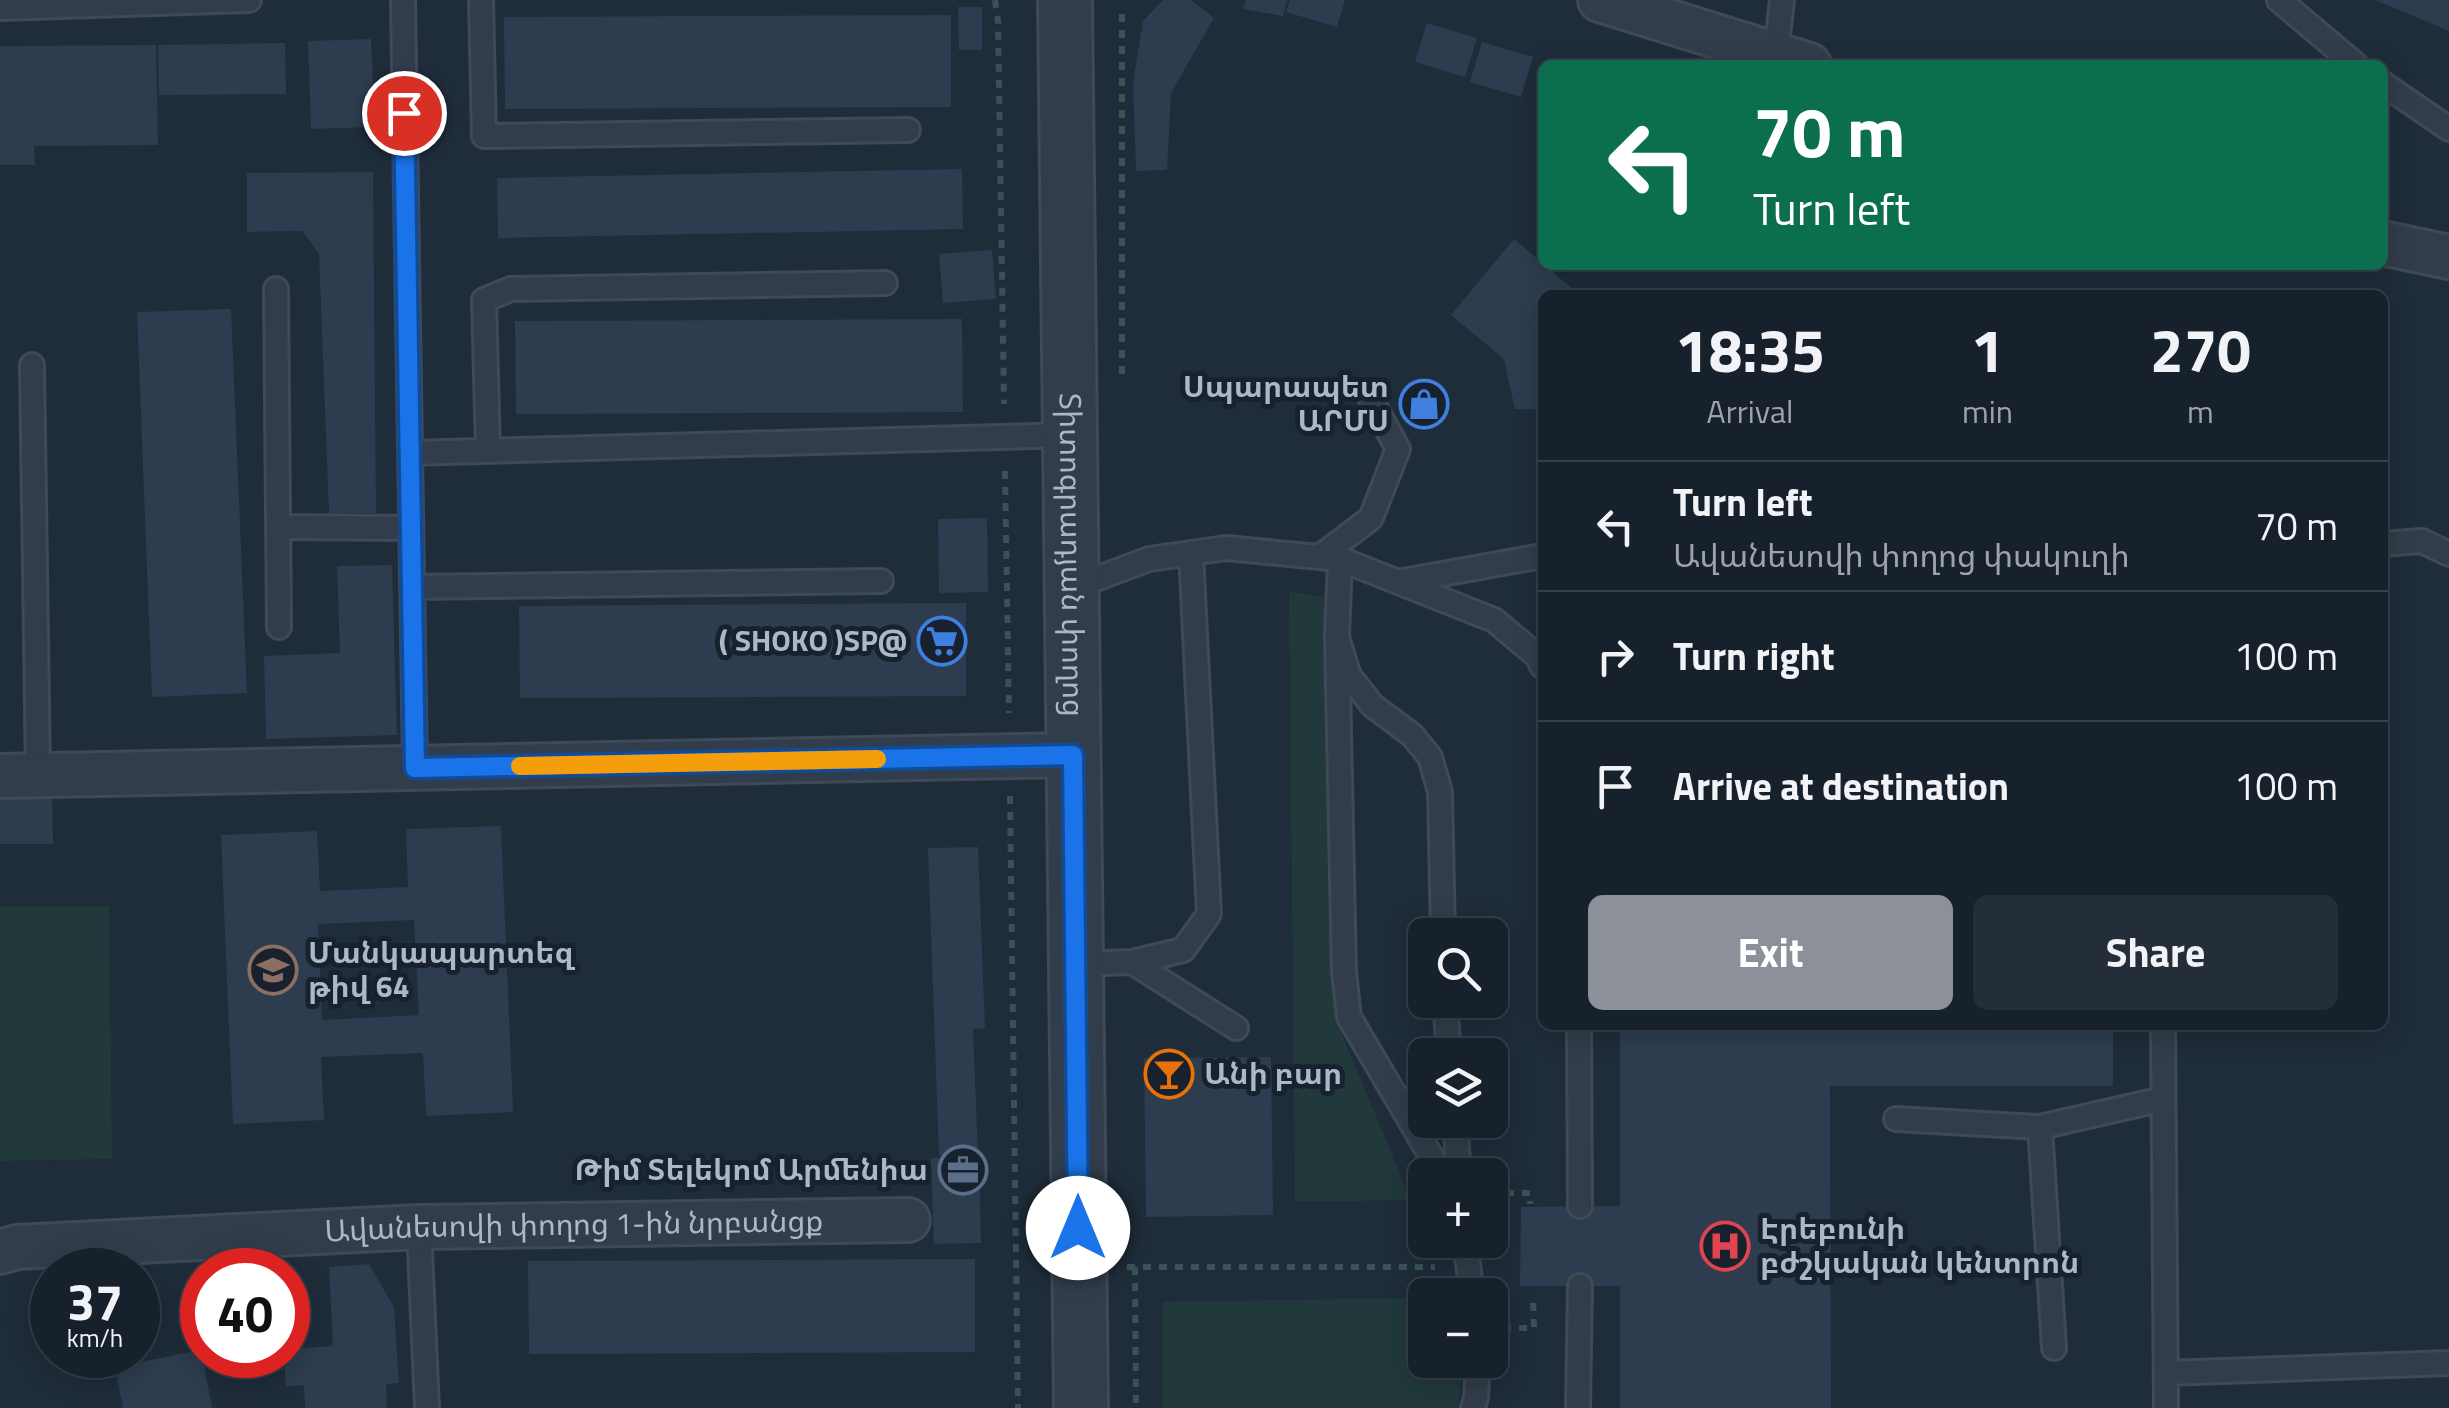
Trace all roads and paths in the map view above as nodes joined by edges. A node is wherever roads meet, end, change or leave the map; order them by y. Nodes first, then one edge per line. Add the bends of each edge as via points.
1 (249, 0) edge
2 (403, 0) edge
3 (481, 0) edge
4 (995, 0) edge
5 (1064, 0) edge
6 (1600, 0) edge
7 (1782, 0) edge
8 (2279, 0) edge
9 (89, 2) edge
10 (0, 8) edge
11 (1792, 60) edge
12 (2350, 60) edge
13 (2388, 87) edge
14 (2449, 129) edge
15 (908, 130) dead end
16 (2388, 244) edge
17 (2449, 257) edge
18 (885, 282) dead end
19 (276, 289) dead end
20 (32, 366) dead end
21 (1369, 396) dead end
22 (1069, 435) junction
23 (1004, 436) junction
24 (488, 451) junction
25 (410, 454) junction
26 (278, 527) junction
27 (411, 528) junction
28 (2388, 544) edge
29 (1191, 553) junction
30 (2449, 554) edge
31 (1330, 557) junction
32 (1538, 557) edge
33 (881, 581) dead end
34 (1401, 581) junction
35 (412, 587) junction
36 (1072, 588) junction
37 (279, 627) dead end
38 (1337, 637) junction
39 (1538, 658) edge
40 (1073, 755) junction
41 (1010, 756) junction
42 (415, 768) junction
43 (19, 775) edge
44 (1443, 918) edge
45 (1132, 962) junction
46 (1076, 964) junction
47 (1236, 1028) dead end
48 (1579, 1030) edge
49 (2162, 1030) edge
50 (2163, 1100) junction
51 (1896, 1119) dead end
52 (2040, 1127) junction
53 (1432, 1158) edge
54 (1508, 1194) edge
55 (1530, 1204) dead end
56 (1580, 1206) dead end
57 (908, 1220) dead end
58 (419, 1227) junction
59 (0, 1252) edge
60 (1466, 1258) edge
61 (1467, 1266) junction
62 (1134, 1267) junction
63 (1079, 1268) junction
64 (1469, 1278) edge
65 (1580, 1286) dead end
66 (1533, 1296) dead end
67 (1508, 1328) edge
68 (2054, 1348) dead end
69 (2449, 1363) edge
70 (2166, 1372) junction
71 (1477, 1378) edge
72 (427, 1408) edge
73 (1018, 1408) edge
74 (1080, 1408) edge
75 (1136, 1408) edge
76 (1473, 1408) edge
77 (1578, 1408) edge
78 (2166, 1408) edge

1 - 9 lane
2 - 25 lane
3 - 15 lane via 484,136
4 - 23 path
5 - 22 street, Տիտոգրադյան փողոց
6 - 11 street
7 - 11 lane
8 - 12 lane
9 - 10 lane
13 - 14 lane
16 - 17 street
18 - 24 lane via 512,289 484,300
19 - 26 lane
20 - 43 lane
21 - 31 lane via 1398,449 1371,518
22 - 23 lane
22 - 36 street, Տիտոգրադյան փողոց
23 - 24 lane
23 - 41 path
24 - 25 lane
25 - 27 lane
26 - 27 lane
26 - 37 lane
27 - 35 lane
28 - 30 lane via 2422,542
29 - 31 lane via 1226,548
29 - 36 lane via 1149,558
29 - 45 lane via 1209,914 1183,950
31 - 34 lane
31 - 38 lane
32 - 34 lane
33 - 35 lane
34 - 39 lane via 1494,620
35 - 42 lane
36 - 40 street, Տիտոգրադյան փողոց
38 - 44 lane via 1349,676 1430,757 1440,792
38 - 53 lane via 1349,1017
40 - 41 street
40 - 46 street, Տիտոգրադյան փողոց
41 - 42 street
41 - 73 path
42 - 43 street
45 - 46 lane
45 - 47 lane
46 - 63 street, Տիտոգրադյան փողոց
48 - 56 lane
49 - 50 lane
50 - 52 lane
50 - 70 lane
51 - 52 lane
52 - 68 lane
54 - 55 path via 1530,1194
57 - 58 street, Ավանեսովի փողոց 1-ին նրբանցք
58 - 59 street, Ավանեսովի փողոց 1-ին նրբանցք
58 - 72 lane
60 - 61 lane
61 - 62 path
61 - 64 lane
62 - 63 path
62 - 75 path
63 - 74 street, Տիտոգրադյան փողոց
65 - 77 lane
66 - 67 path via 1534,1328
69 - 70 lane
70 - 78 lane
71 - 76 lane

